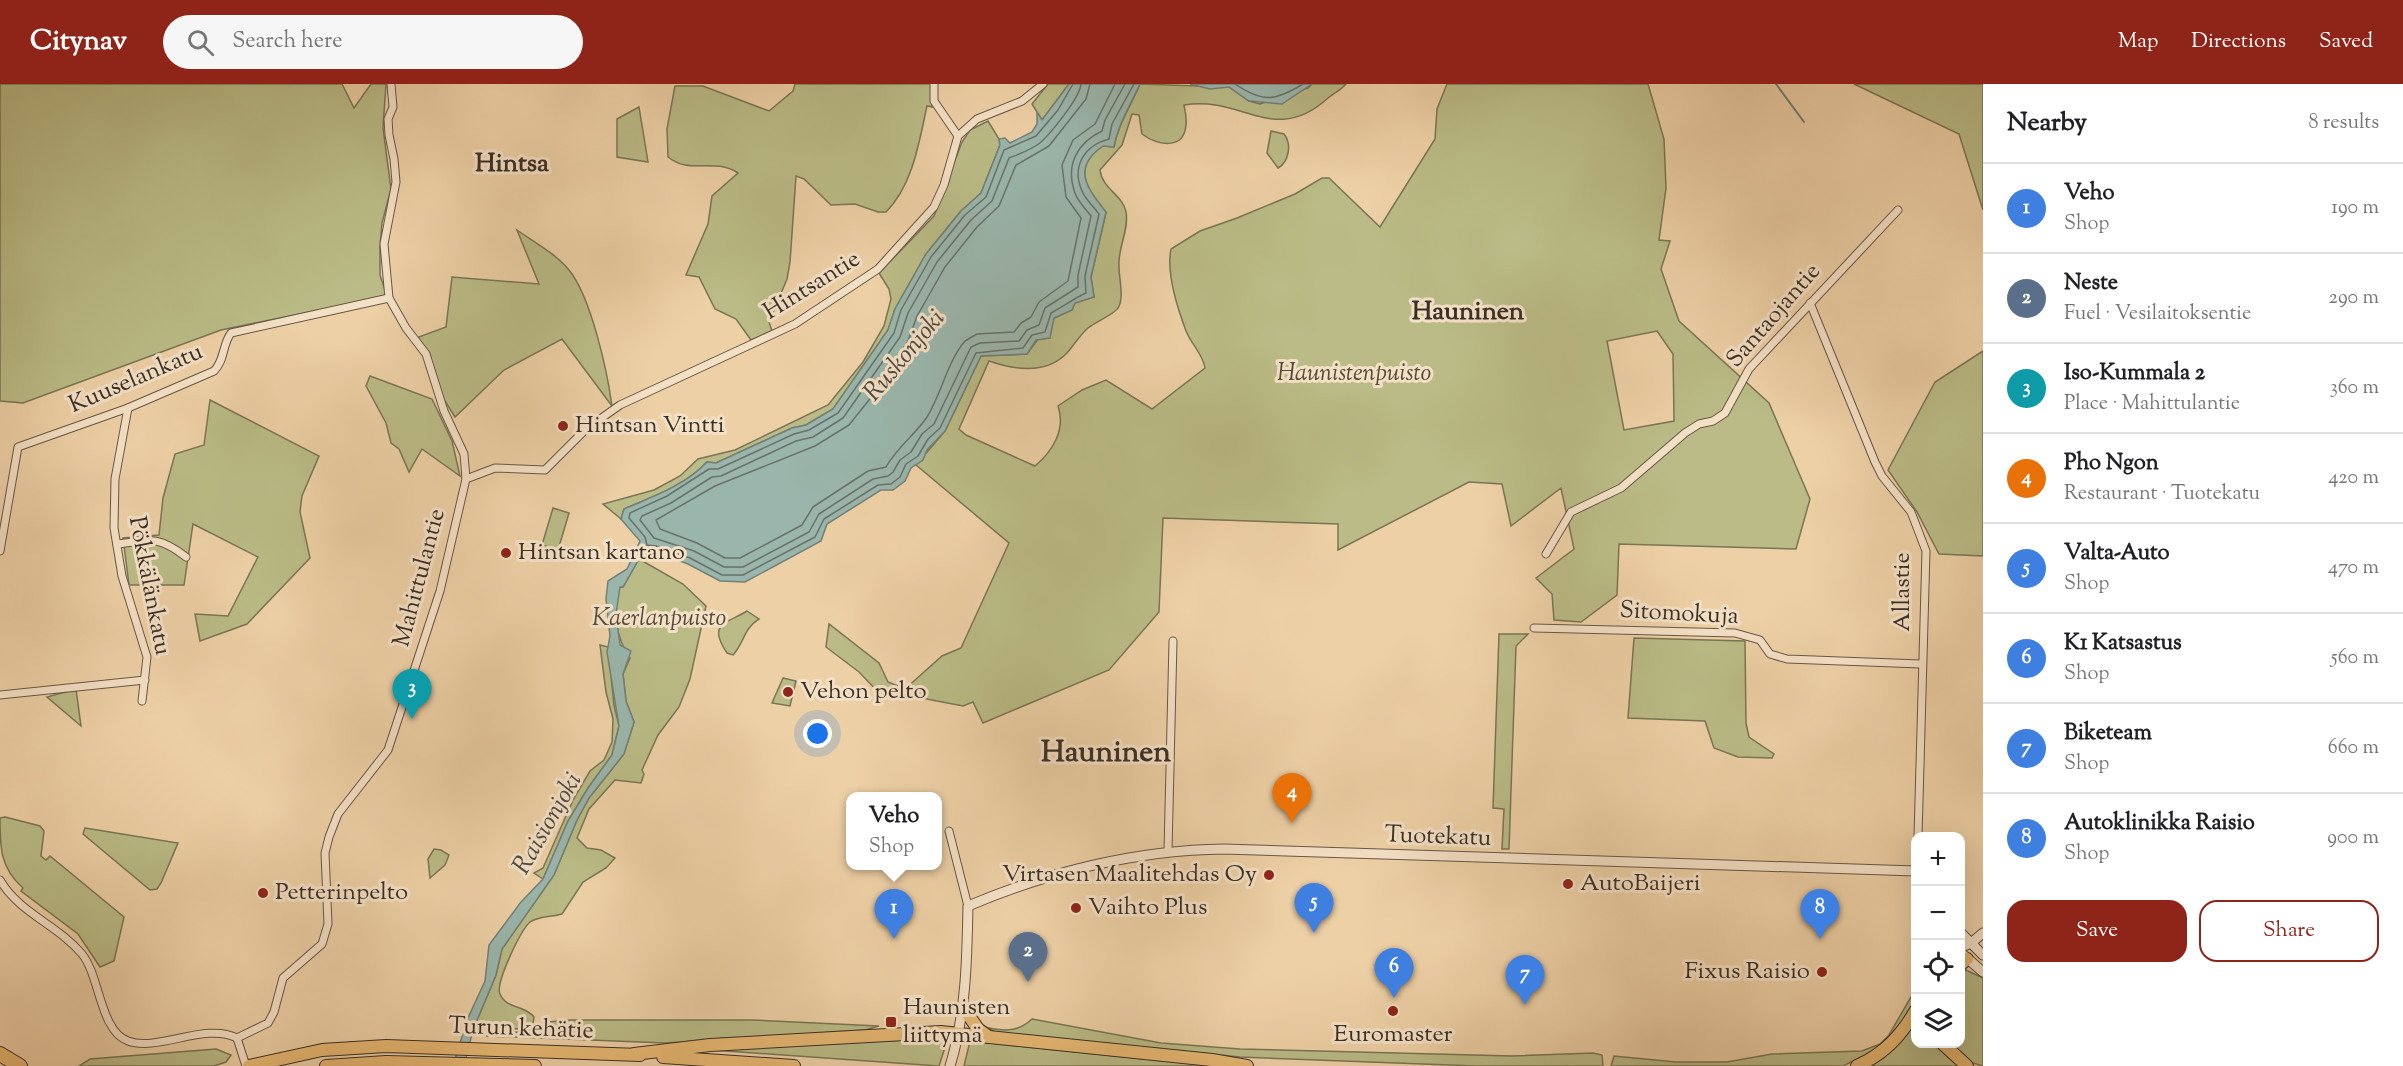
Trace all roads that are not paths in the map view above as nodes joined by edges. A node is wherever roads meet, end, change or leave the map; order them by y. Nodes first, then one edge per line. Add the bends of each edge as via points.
1 (391, 84) edge
2 (934, 84) edge
3 (1043, 84) edge
4 (958, 136) junction
5 (1898, 210) dead end
6 (389, 298) junction
7 (1810, 303) junction
8 (129, 408) junction
9 (466, 478) junction
10 (117, 544) junction
11 (0, 551) edge
12 (1546, 554) dead end
13 (186, 557) dead end
14 (1534, 628) dead end
15 (1173, 641) dead end
16 (1922, 664) junction
17 (145, 680) junction
18 (0, 695) edge
19 (142, 701) dead end
20 (949, 831) dead end
21 (1918, 832) edge
22 (1168, 851) junction
23 (1911, 872) edge
24 (0, 880) edge
25 (968, 906) junction
26 (1983, 933) edge
27 (1965, 937) edge
28 (1971, 943) junction
29 (1965, 952) edge
30 (1983, 955) edge
31 (1965, 958) edge
32 (1983, 972) edge
33 (963, 1007) junction
34 (1911, 1018) edge
35 (989, 1037) junction
36 (237, 1038) junction
37 (958, 1039) junction
38 (1947, 1048) edge
39 (0, 1054) edge
40 (633, 1054) junction
41 (499, 1065) edge
42 (20, 1066) edge
43 (248, 1066) edge
44 (326, 1066) edge
45 (535, 1066) edge
46 (794, 1066) edge
47 (950, 1066) edge
48 (1247, 1066) edge
49 (1857, 1066) edge
50 (1967, 1066) edge

1 - 6 street, Mahittulantie via 393,107 388,119 396,182 384,244
2 - 4 street via 934,100
3 - 4 street via 1022,101 977,119
4 - 9 street, Hintsantie via 934,207 878,268 795,324 620,405 586,429 545,470 495,468
5 - 7 street, Santaojantie
6 - 8 street, Kuuselankatu via 231,333 214,371
6 - 9 street, Mahittulantie via 426,354 444,411 464,454
7 - 12 street, Santaojantie via 1749,369 1725,413 1685,433 1621,488 1570,512
7 - 16 street, Allastie via 1875,462 1911,512 1926,551
8 - 10 street, Pökkälänkatu via 116,479
8 - 11 street, Kuuselankatu via 18,447
9 - 36 street, Mahittulantie via 440,591 388,750 338,814 329,837 325,853 328,924 322,944 283,978 268,1023
10 - 13 street via 167,542
10 - 17 street, Pökkälänkatu via 122,576 147,657
14 - 16 street, Sitomokuja via 1735,633 1760,640 1770,654 1787,659
15 - 22 street
16 - 21 street, Allastie
17 - 18 street
17 - 19 street, Pökkälänkatu
20 - 25 street
22 - 23 street, Tuotekatu via 1224,849
22 - 25 street, Tuotekatu via 1072,872
24 - 36 street via 15,899 82,954 106,1014 122,1038 151,1042 218,1033
25 - 33 street
26 - 28 street
27 - 28 street
28 - 29 street
28 - 30 street
31 - 32 street
33 - 35 highway via 978,1029
33 - 37 street
34 - 49 highway via 1887,1048
35 - 37 highway
35 - 48 highway
36 - 43 street
37 - 40 highway via 919,1033
37 - 47 street
38 - 50 highway
39 - 42 highway
40 - 43 highway, Turun kehätie via 421,1047 322,1050
40 - 46 highway, Turun kehätie
41 - 44 highway, Turun kehätie via 421,1062
41 - 45 highway, Turun kehätie

